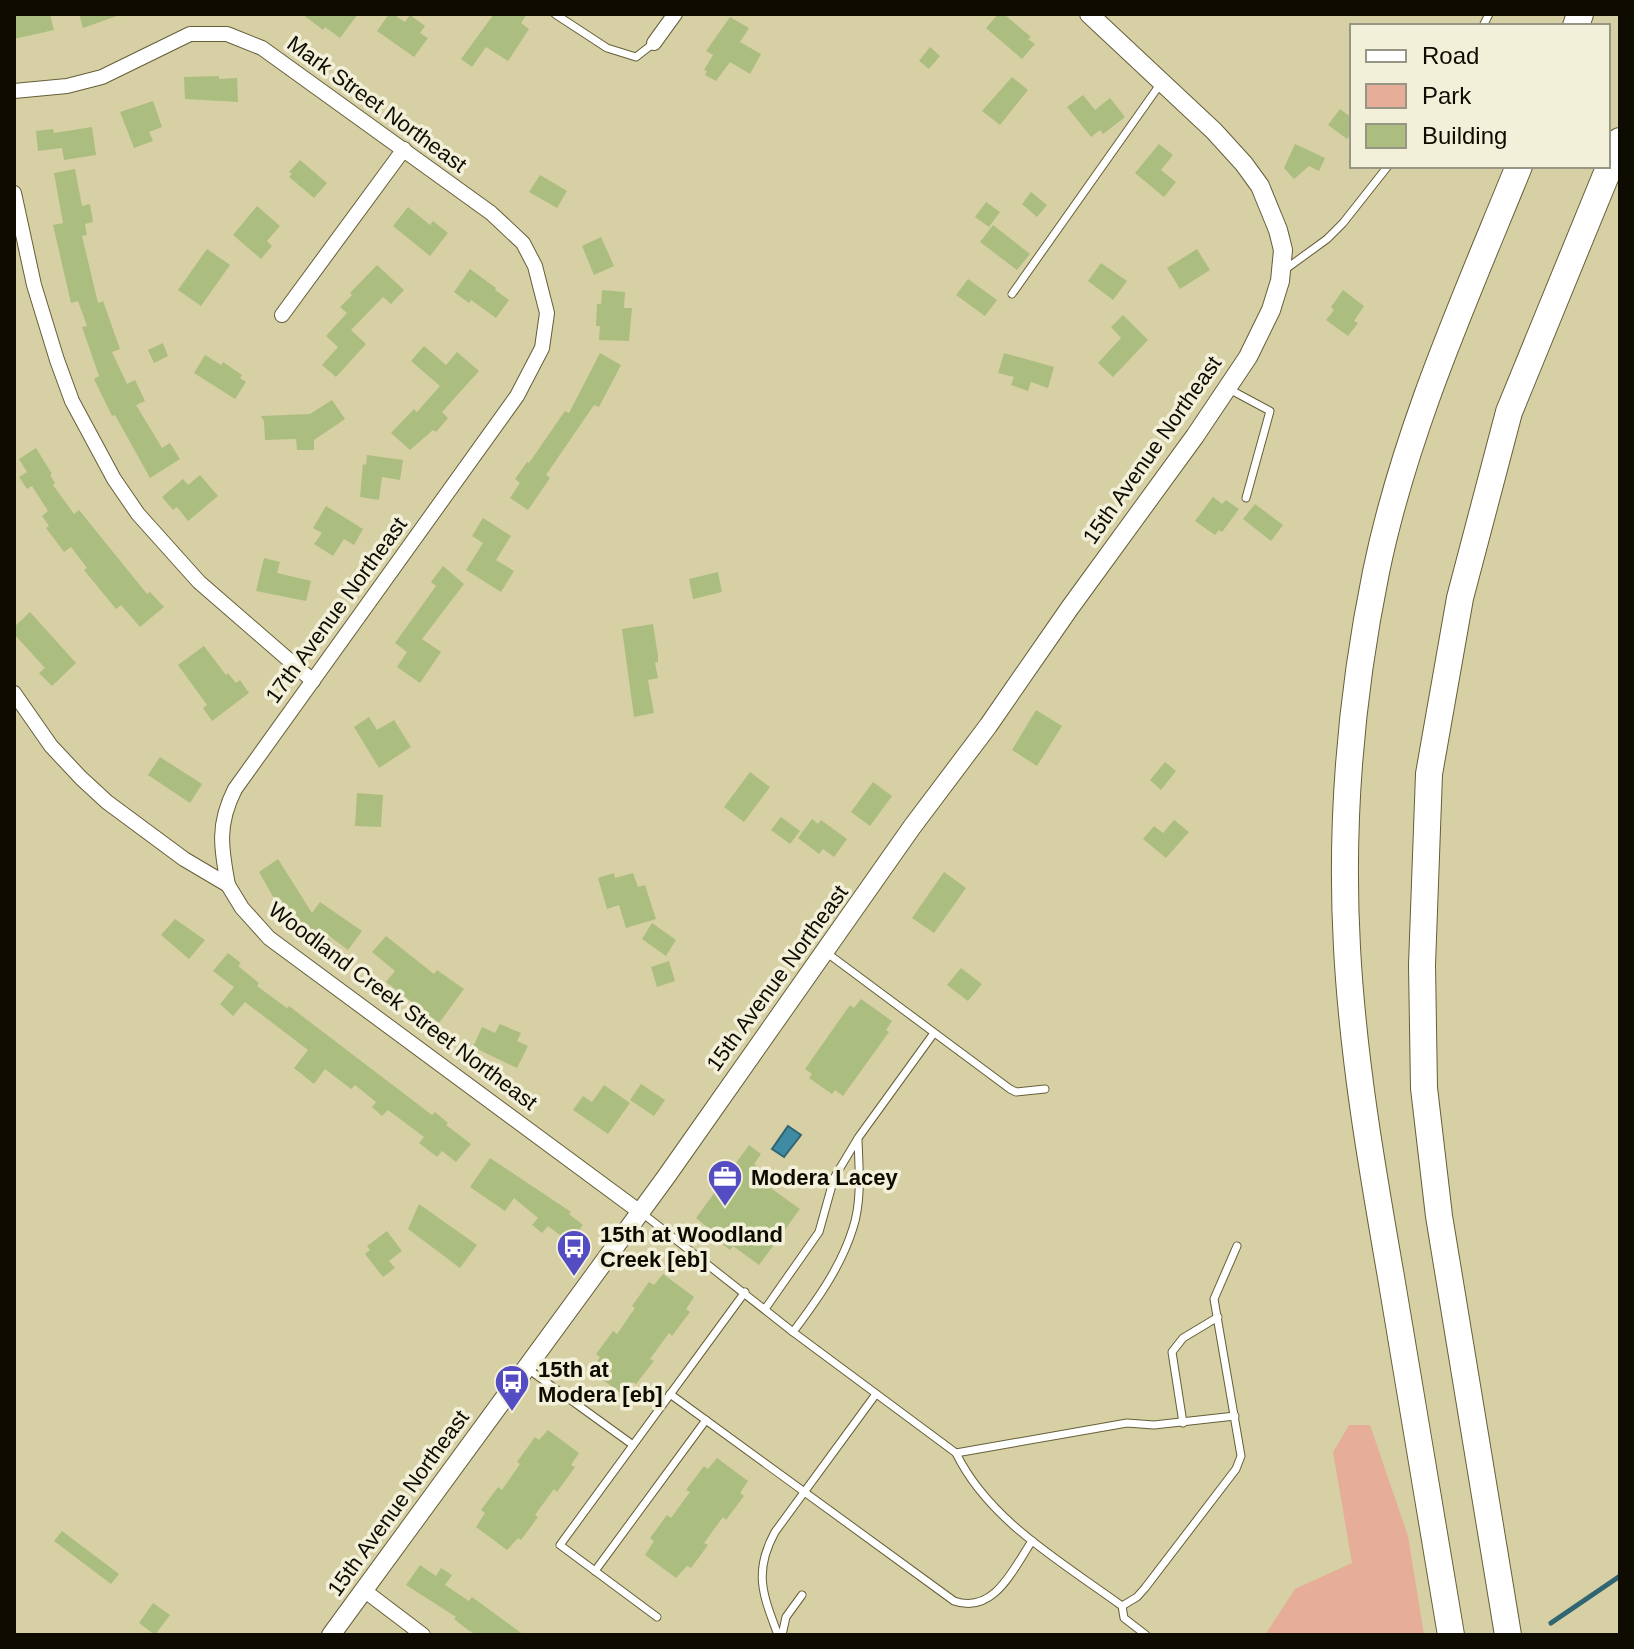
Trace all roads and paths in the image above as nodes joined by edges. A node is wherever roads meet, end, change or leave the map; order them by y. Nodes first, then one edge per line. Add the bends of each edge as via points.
1 (555, 14) edge
2 (675, 14) edge
3 (1089, 14) edge
4 (654, 43) joint
5 (1161, 83) junction
6 (14, 91) edge
7 (1620, 141) edge
8 (404, 149) junction
9 (1610, 165) edge
10 (1386, 168) edge
11 (1518, 168) edge
12 (1609, 168) edge
13 (14, 193) edge
14 (1281, 273) junction
15 (1012, 294) dead end
16 (282, 315) dead end
17 (529, 376) joint
18 (1227, 388) junction
19 (1246, 498) dead end
20 (313, 681) junction
21 (14, 693) edge
22 (228, 885) junction
23 (825, 952) junction
24 (934, 1033) junction
25 (1045, 1089) dead end
26 (858, 1138) junction
27 (640, 1212) junction
28 (1237, 1246) dead end
29 (745, 1292) junction
30 (765, 1309) junction
31 (1218, 1317) junction
32 (793, 1332) junction
33 (526, 1367) junction
34 (670, 1394) junction
35 (876, 1394) junction
36 (1235, 1416) junction
37 (706, 1420) junction
38 (1183, 1423) junction
39 (633, 1445) junction
40 (956, 1453) junction
41 (804, 1492) junction
42 (1032, 1541) junction
43 (595, 1571) junction
44 (365, 1591) junction
45 (802, 1595) dead end
46 (1122, 1606) junction
47 (657, 1617) dead end
48 (331, 1635) edge
49 (423, 1635) edge
50 (780, 1635) edge
51 (1146, 1635) edge
52 (1451, 1635) edge
53 (1508, 1635) edge

1 - 4 lane via 607,48 636,57
2 - 4 street
3 - 5 street
5 - 14 street via 1214,131 1260,186 1280,240
5 - 15 lane
6 - 8 street, Mark Street Northeast via 102,77 190,34 227,34 273,55
7 - 9 highway
8 - 16 street
8 - 17 street, Mark Street Northeast via 491,213 530,254 547,313 542,348
10 - 14 lane via 1327,239
11 - 52 highway via 1430,386 1392,508 1356,695 1346,820 1347,945 1358,1068
12 - 53 highway via 1509,412 1460,598 1429,774 1424,1088 1439,1216
13 - 20 street via 57,360 72,401 114,479 199,582
14 - 18 street, 15th Avenue Northeast via 1255,345
17 - 20 street, 17th Avenue Northeast
18 - 19 lane via 1270,411
18 - 23 street, 15th Avenue Northeast
20 - 22 street, 17th Avenue Northeast via 230,799 220,842
21 - 22 street, Woodland Creek Street Northeast via 51,746 98,794
22 - 27 street, Woodland Creek Street Northeast via 269,938
23 - 24 lane
23 - 27 street, 15th Avenue Northeast
24 - 25 lane via 1016,1092
24 - 26 lane
26 - 30 lane via 834,1178 819,1232
26 - 32 lane via 853,1228 819,1298
27 - 29 lane
27 - 33 street, 15th Avenue Northeast
28 - 31 lane via 1216,1290
29 - 30 lane
29 - 34 lane
30 - 32 lane
31 - 36 lane
31 - 38 lane via 1183,1338 1172,1352
32 - 35 lane
33 - 39 lane
33 - 44 street, 15th Avenue Northeast
34 - 37 lane
34 - 39 lane
35 - 40 lane
35 - 41 lane
36 - 38 lane
36 - 46 lane via 1241,1456 1236,1469 1145,1588
37 - 41 lane
37 - 43 lane
38 - 40 lane via 1127,1423
39 - 43 lane via 560,1545
40 - 42 lane via 976,1489
41 - 42 lane via 954,1601 969,1606 988,1600
41 - 50 lane via 764,1552 760,1573
42 - 46 lane
43 - 47 lane
44 - 48 street, 15th Avenue Northeast
44 - 49 street
45 - 50 lane
46 - 51 lane via 1124,1618

